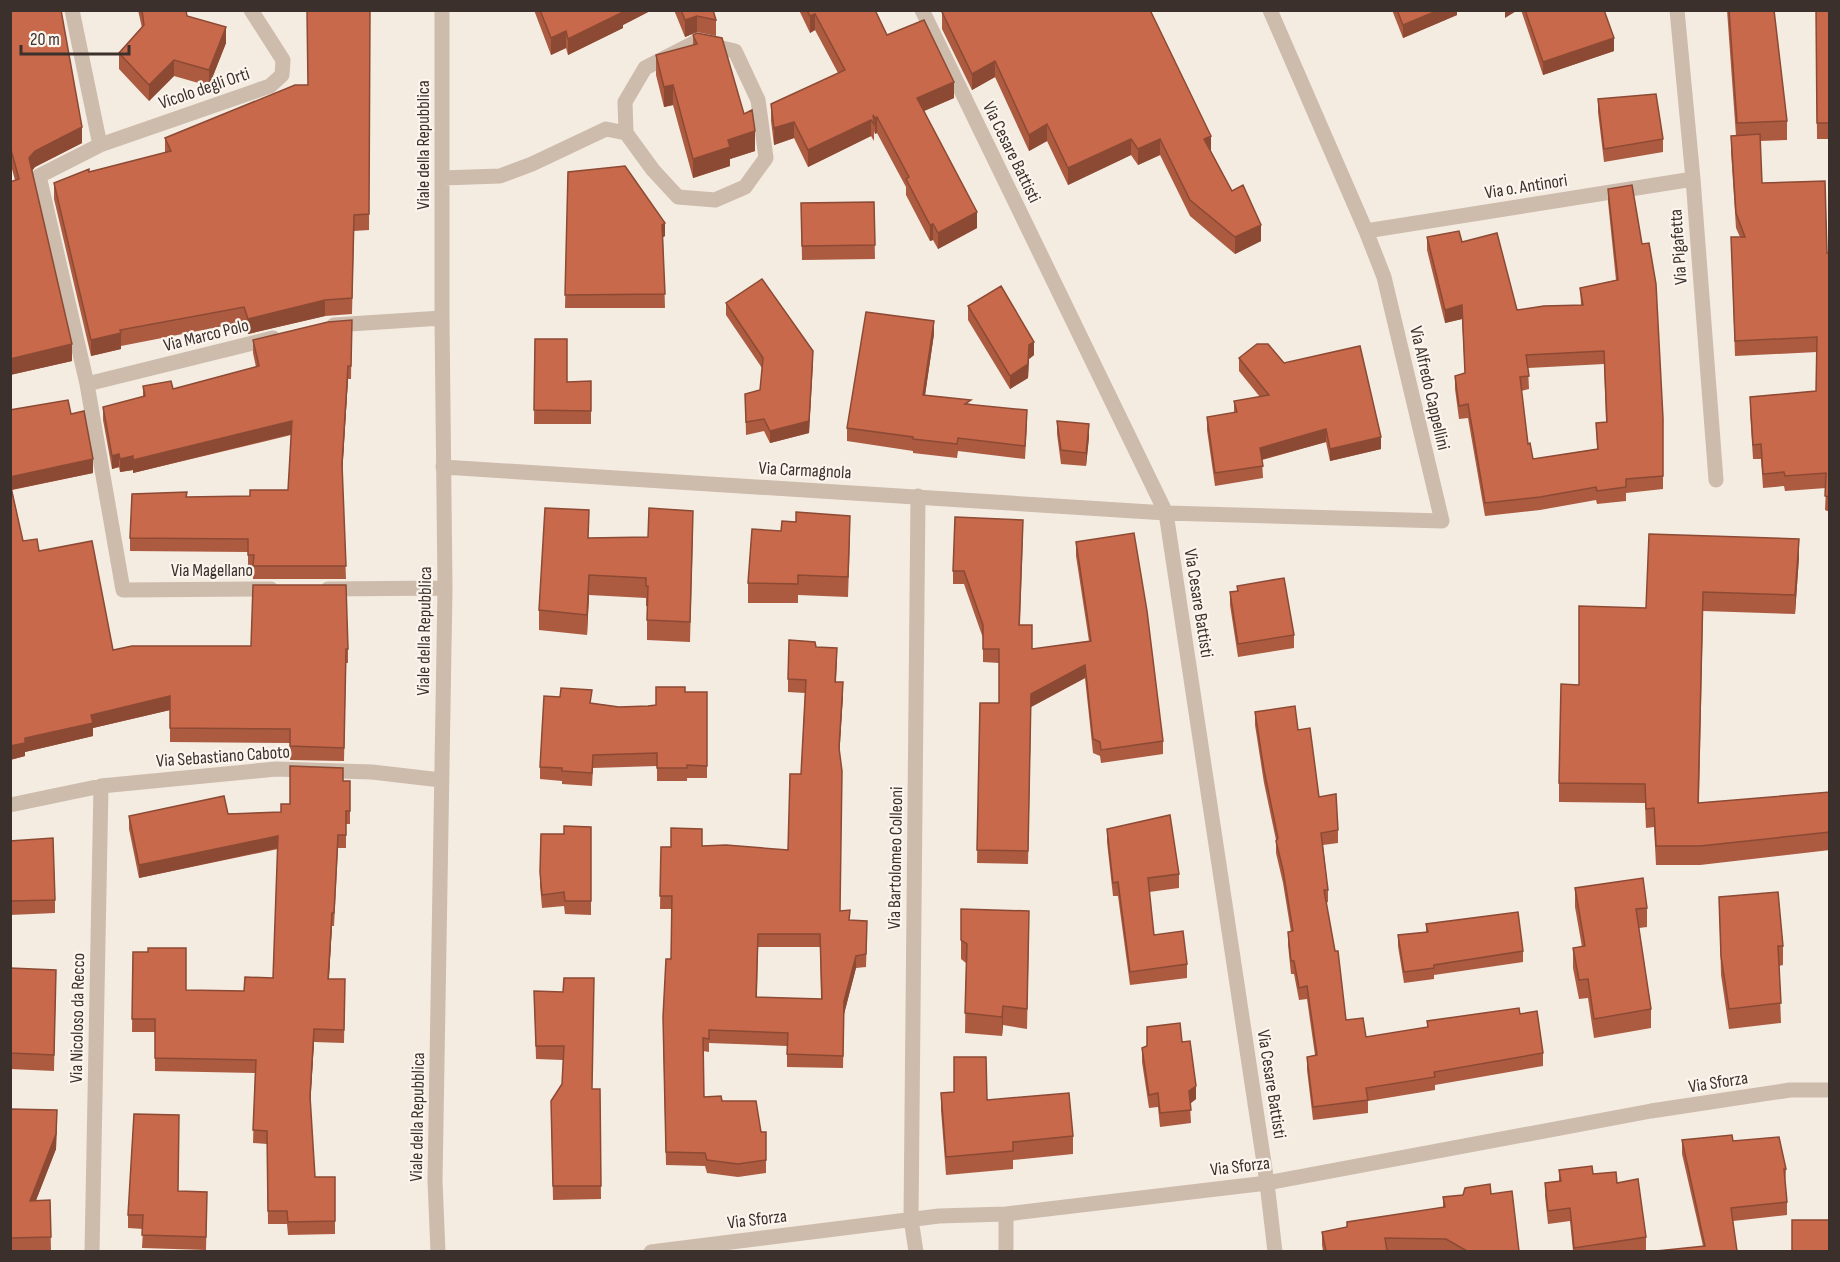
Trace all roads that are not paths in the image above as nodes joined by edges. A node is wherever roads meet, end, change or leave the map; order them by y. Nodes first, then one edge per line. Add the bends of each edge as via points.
1 (72, 10) edge
2 (251, 10) edge
3 (442, 10) edge
4 (922, 10) edge
5 (1270, 10) edge
6 (1677, 10) edge
7 (626, 133) junction
8 (100, 145) junction
9 (442, 178) junction
10 (1693, 179) junction
11 (1366, 231) junction
12 (442, 318) junction
13 (315, 328) edge
14 (292, 333) edge
15 (87, 384) junction
16 (443, 467) junction
17 (1716, 480) dead end
18 (918, 496) junction
19 (1166, 513) junction
20 (445, 588) junction
21 (284, 589) edge
22 (307, 589) edge
23 (441, 780) junction
24 (101, 786) junction
25 (10, 805) edge
26 (1830, 1090) edge
27 (1267, 1183) junction
28 (1006, 1214) junction
29 (911, 1220) junction
30 (92, 1251) edge
31 (438, 1251) edge
32 (651, 1251) edge
33 (916, 1251) edge
34 (1006, 1251) edge
35 (1275, 1251) edge

1 - 8 street
2 - 8 street, Vicolo degli Orti via 283,60 282,75 270,86
3 - 9 street, Viale della Repubblica
4 - 19 street, Via Cesare Battisti
5 - 11 street, Via Alfredo Cappellini
6 - 10 street, Via Pigafetta
7 - 7 street via 678,197 715,200 746,187 766,158 758,100 735,51 696,42 645,68 626,102
7 - 9 street via 606,129 500,176
8 - 15 street, Vicolo degli Orti via 39,176
9 - 12 street, Viale della Repubblica
10 - 11 street, Via o. Antinori
10 - 17 street, Via Pigafetta
11 - 19 street, Via Alfredo Cappellini via 1384,277 1442,521
12 - 13 street
12 - 16 street, Viale della Repubblica
14 - 15 street, Via Marco Polo
15 - 21 street, Via Magellano via 123,590
16 - 18 street, Via Carmagnola
16 - 20 street, Viale della Repubblica
18 - 19 street, Via Carmagnola
18 - 29 street, Via Bartolomeo Colleoni
19 - 27 street, Via Cesare Battisti
20 - 22 street
20 - 23 street, Viale della Repubblica
23 - 24 street, Via Sebastiano Caboto via 372,772 276,769
23 - 31 street, Viale della Repubblica via 435,1181
24 - 25 street, Via Sebastiano Caboto
24 - 30 street, Via Nicoloso da Recco
26 - 27 street, Via Sforza via 1790,1090 1651,1112
27 - 28 street, Via Sforza
27 - 35 street, Via Cesare Battisti
28 - 29 street, Via Sforza
28 - 34 street
29 - 32 street, Via Sforza
29 - 33 street, Via Bartolomeo Colleoni

